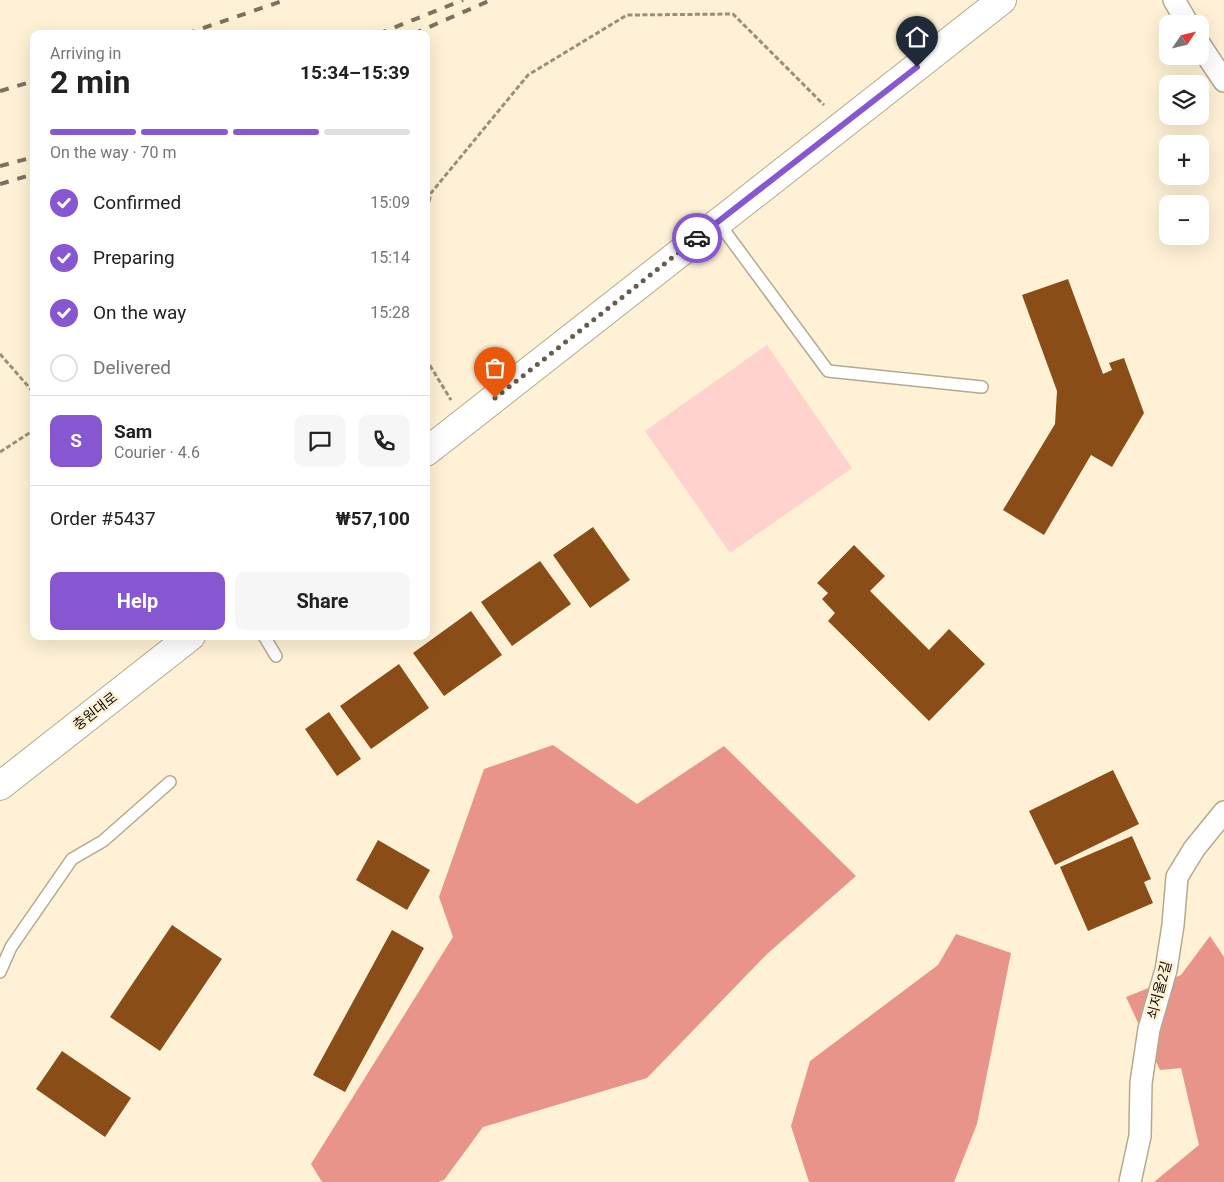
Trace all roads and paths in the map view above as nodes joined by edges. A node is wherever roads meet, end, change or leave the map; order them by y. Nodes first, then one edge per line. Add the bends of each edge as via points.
1 (1002, 0) edge
2 (1174, 0) edge
3 (1183, 15) edge
4 (1209, 58) edge
5 (1224, 81) edge
6 (843, 125) junction
7 (430, 191) edge
8 (718, 222) junction
9 (0, 354) edge
10 (430, 366) edge
11 (982, 387) dead end
12 (30, 388) edge
13 (464, 422) junction
14 (30, 433) edge
15 (430, 449) edge
16 (0, 452) edge
17 (186, 640) edge
18 (266, 640) edge
19 (276, 656) dead end
20 (170, 782) dead end
21 (0, 786) edge
22 (1224, 812) edge
23 (0, 972) edge
24 (1130, 1182) edge

1 - 6 street
2 - 3 street
4 - 5 street
6 - 7 path via 733,14 627,15 528,74
6 - 8 street
8 - 11 lane via 828,371
8 - 13 street
9 - 12 path
10 - 13 path
13 - 15 street
14 - 16 path
17 - 21 street, 충원대로
18 - 19 lane
20 - 23 lane via 102,841 72,859 11,946
22 - 24 street, 쇠저울2길 via 1194,849 1177,877 1166,970 1149,1029 1141,1084 1140,1136

